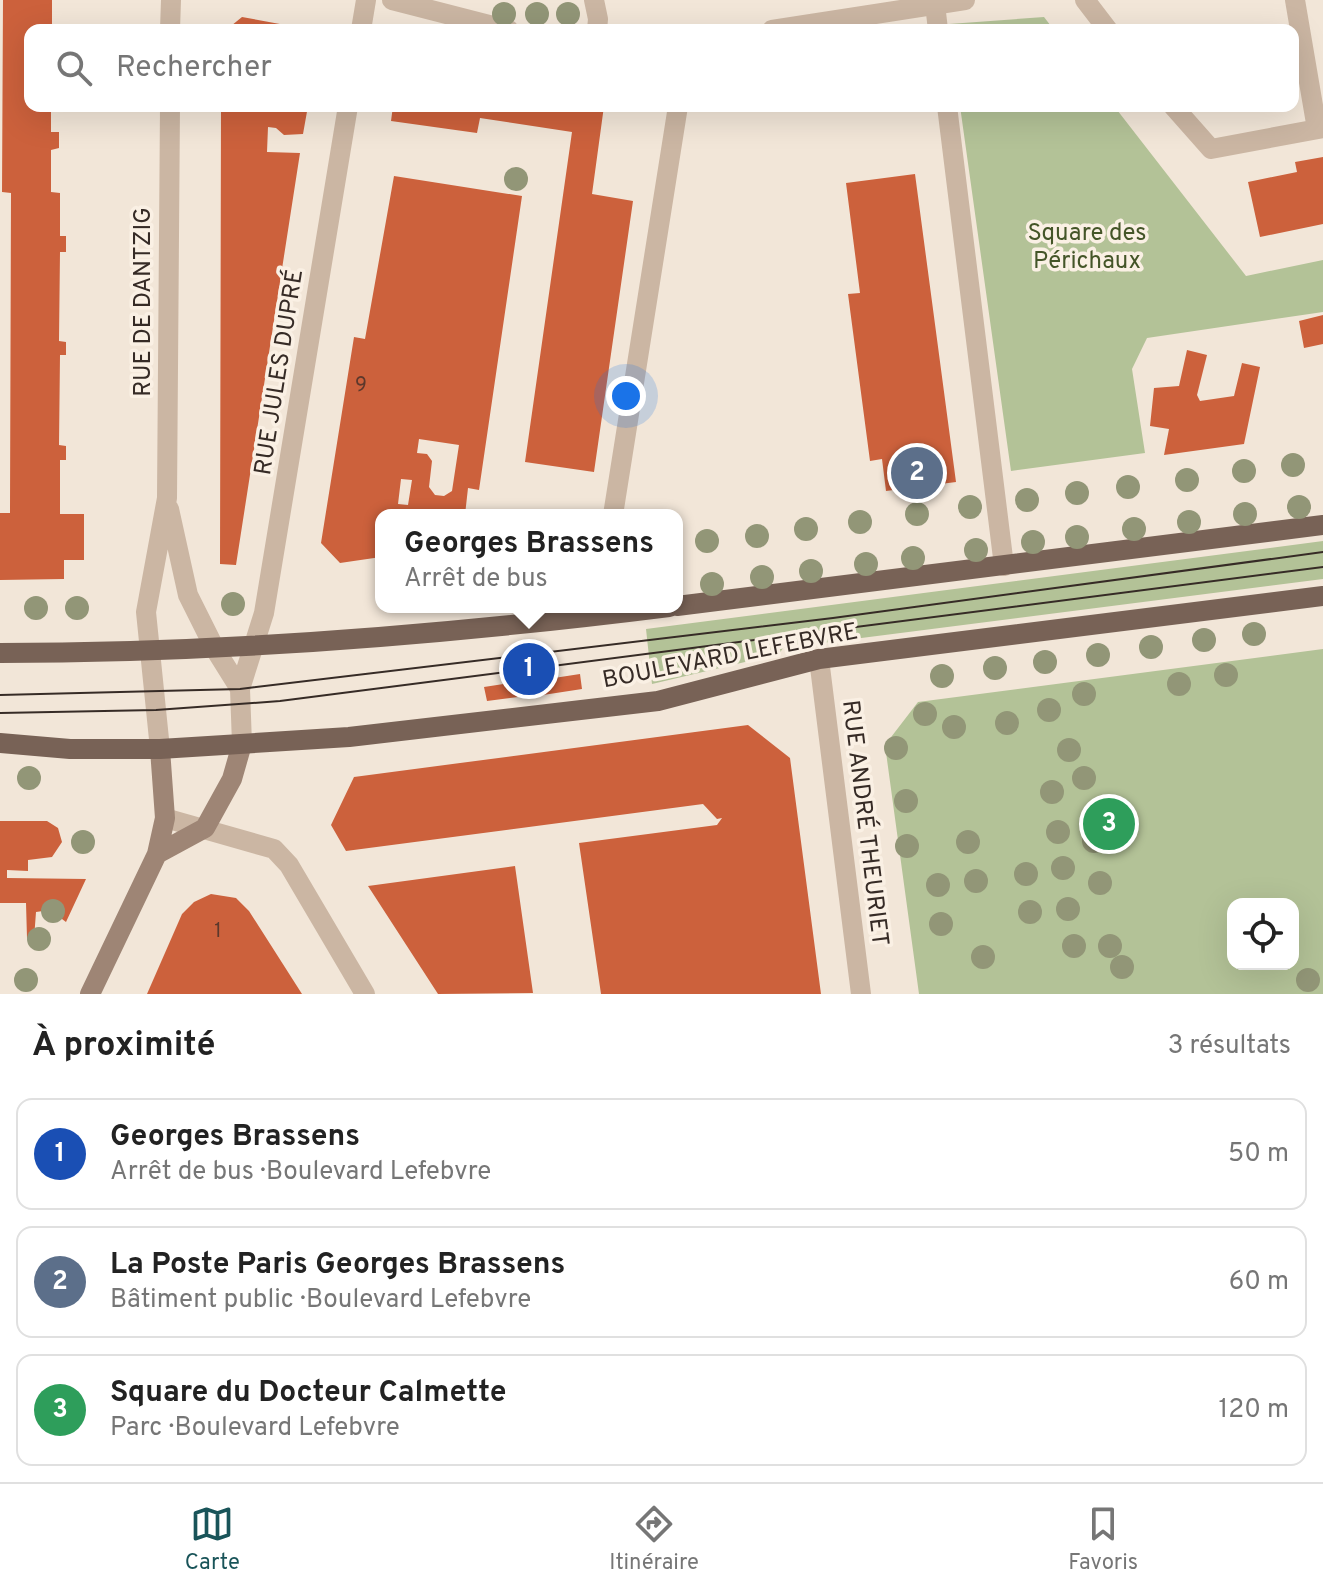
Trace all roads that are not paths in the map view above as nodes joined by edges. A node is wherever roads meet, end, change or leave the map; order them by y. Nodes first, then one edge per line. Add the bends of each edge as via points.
1 (171, 0) edge
2 (366, 0) edge
3 (594, 0) edge
4 (965, 0) edge
5 (1085, 0) edge
6 (1295, 0) edge
7 (405, 1) edge
8 (935, 4) junction
9 (170, 24) edge
10 (362, 24) edge
11 (487, 24) edge
12 (596, 24) edge
13 (810, 24) edge
14 (937, 24) edge
15 (1103, 24) edge
16 (170, 112) edge
17 (347, 112) edge
18 (677, 112) edge
19 (948, 112) edge
20 (1178, 112) edge
21 (1320, 128) edge
22 (167, 498) junction
23 (614, 509) edge
24 (1323, 525) edge
25 (1004, 566) junction
26 (1323, 596) edge
27 (683, 605) edge
28 (589, 613) edge
29 (255, 647) junction
30 (215, 649) junction
31 (150, 651) junction
32 (0, 653) edge
33 (819, 659) junction
34 (240, 689) junction
35 (0, 743) edge
36 (242, 744) junction
37 (160, 749) junction
38 (165, 818) junction
39 (205, 828) junction
40 (157, 854) junction
41 (90, 994) edge
42 (365, 994) edge
43 (861, 994) edge

1 - 9 street
2 - 10 street
3 - 12 street
4 - 8 street
5 - 15 street
6 - 21 street
7 - 11 street
8 - 13 street
8 - 14 street
16 - 22 street, RUE DE DANTZIG
17 - 29 street, RUE JULES DUPRÉ
18 - 23 street
19 - 25 street
20 - 21 street via 1211,149
22 - 30 street, RUE DE DANTZIG via 188,595
22 - 31 street, RUE DE DANTZIG via 146,612
24 - 25 main road, BOULEVARD LEFEBVRE
25 - 27 main road, BOULEVARD LEFEBVRE
26 - 33 main road, BOULEVARD LEFEBVRE
28 - 29 main road via 374,639
29 - 30 main road
29 - 34 street
30 - 31 main road
30 - 34 street, RUE DE DANTZIG
31 - 32 main road
31 - 37 street
33 - 36 main road, BOULEVARD LEFEBVRE via 658,701 349,737
33 - 43 street, RUE ANDRÉ THEURIET
34 - 36 street
35 - 37 main road, BOULEVARD LEFEBVRE
36 - 37 main road, BOULEVARD LEFEBVRE
36 - 39 main road via 232,779
37 - 38 main road
38 - 39 street
38 - 40 main road
39 - 40 main road
39 - 42 street via 274,849 289,865
40 - 41 main road

